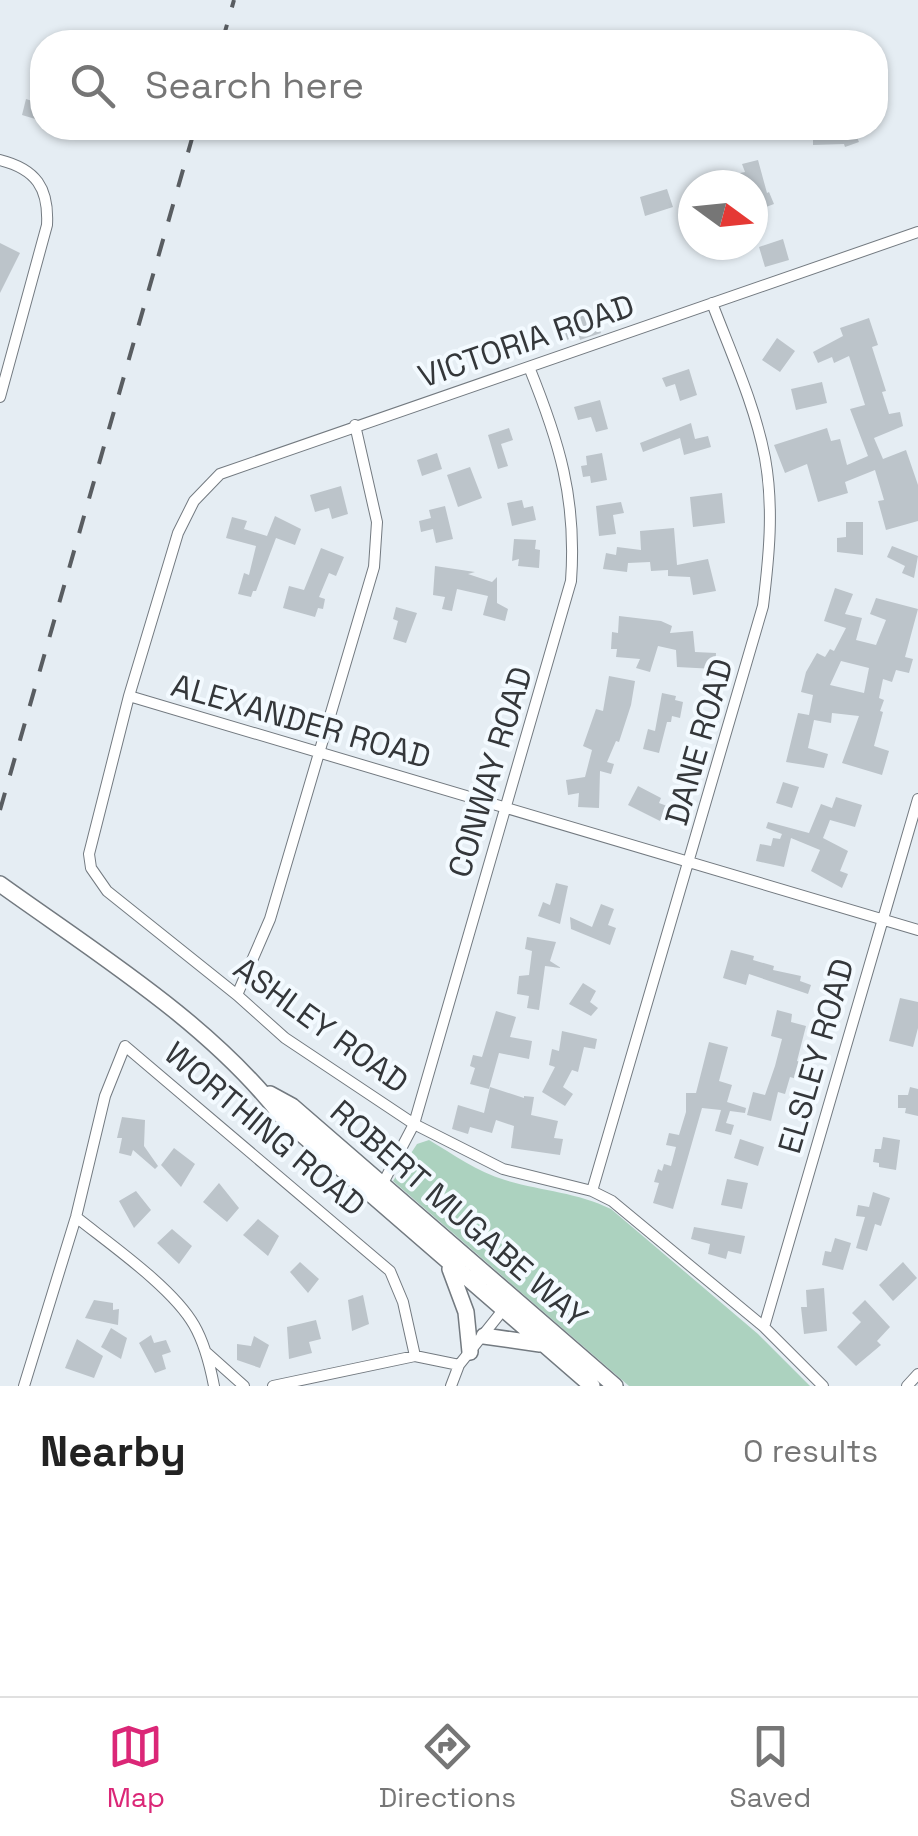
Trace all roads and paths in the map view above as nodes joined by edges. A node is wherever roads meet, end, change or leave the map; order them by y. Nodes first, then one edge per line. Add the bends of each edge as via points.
1 (0, 160) edge
2 (918, 232) edge
3 (712, 303) junction
4 (529, 367) junction
5 (0, 397) edge
6 (355, 425) junction
7 (178, 533) joint
8 (129, 696) junction
9 (318, 753) junction
10 (918, 800) edge
11 (504, 806) junction
12 (690, 864) junction
13 (0, 884) edge
14 (882, 920) junction
15 (918, 930) edge
16 (237, 994) junction
17 (262, 1090) junction
18 (414, 1124) junction
19 (382, 1185) junction
20 (592, 1191) junction
21 (76, 1217) junction
22 (447, 1263) junction
23 (484, 1274) junction
24 (504, 1310) junction
25 (764, 1328) junction
26 (484, 1336) junction
27 (548, 1338) junction
28 (206, 1352) junction
29 (415, 1356) junction
30 (465, 1358) junction
31 (918, 1374) edge
32 (277, 1385) edge
33 (24, 1386) edge
34 (214, 1386) edge
35 (244, 1386) edge
36 (451, 1386) edge
37 (592, 1386) edge
38 (615, 1386) edge
39 (823, 1386) edge
40 (908, 1386) edge

1 - 5 street via 33,173 48,204
2 - 3 street, VICTORIA ROAD
3 - 4 street, VICTORIA ROAD
3 - 12 street, DANE ROAD via 765,457 772,535 763,606
4 - 6 street, VICTORIA ROAD
4 - 11 street, CONWAY ROAD via 564,466 574,546 554,646
6 - 7 street, VICTORIA ROAD via 220,474 194,501
6 - 9 street via 378,541
7 - 8 street, ASHLEY ROAD
8 - 9 street, ALEXANDER ROAD
8 - 16 street, ASHLEY ROAD via 91,868 108,891
9 - 11 street, ALEXANDER ROAD
9 - 16 street via 270,919
10 - 14 street, ELSLEY ROAD
11 - 12 street, ALEXANDER ROAD
11 - 18 street, CONWAY ROAD
12 - 14 street, ALEXANDER ROAD
12 - 20 street, DANE ROAD
13 - 17 main road, ROBERT MUGABE WAY via 152,994
14 - 15 street, ALEXANDER ROAD
14 - 25 street, ELSLEY ROAD
16 - 18 street, ASHLEY ROAD via 324,1066
17 - 19 main road, ROBERT MUGABE WAY via 292,1106
17 - 22 main road, ROBERT MUGABE WAY via 284,1118
18 - 19 street, CONWAY ROAD
18 - 20 street, ASHLEY ROAD via 503,1169
19 - 23 main road, ROBERT MUGABE WAY
20 - 25 street, ASHLEY ROAD via 634,1216
21 - 28 street via 188,1316
21 - 29 street, WORTHING ROAD via 105,1096 125,1046 390,1270
21 - 33 street, WORTHING ROAD
22 - 24 main road, ROBERT MUGABE WAY
22 - 30 main road via 466,1312
23 - 24 street
23 - 27 main road, ROBERT MUGABE WAY
24 - 26 street
24 - 27 main road, ROBERT MUGABE WAY
25 - 39 street, ASHLEY ROAD
26 - 27 main road
26 - 30 street
27 - 37 main road, ROBERT MUGABE WAY
27 - 38 main road, ROBERT MUGABE WAY
28 - 34 street
28 - 35 street
29 - 30 street
29 - 32 street
30 - 36 street
31 - 40 street

